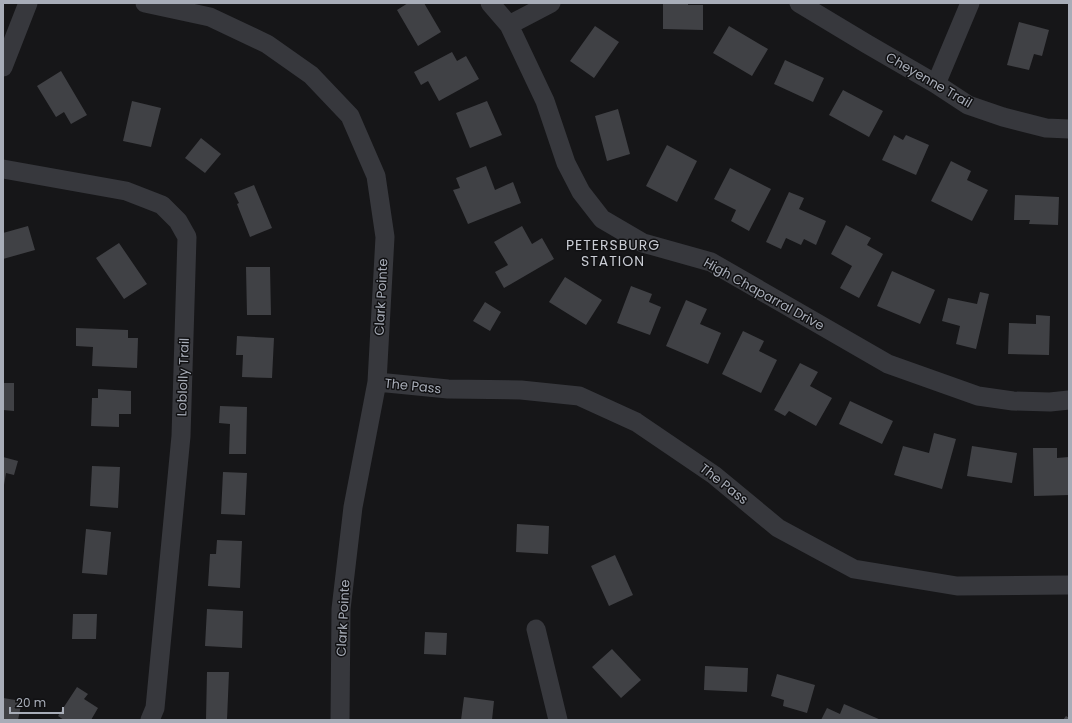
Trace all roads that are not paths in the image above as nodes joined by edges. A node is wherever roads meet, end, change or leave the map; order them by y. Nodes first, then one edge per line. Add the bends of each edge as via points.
1 (28, 3) edge
2 (145, 3) edge
3 (490, 3) edge
4 (551, 3) edge
5 (799, 3) edge
6 (970, 3) edge
7 (509, 25) junction
8 (3, 68) edge
9 (936, 84) junction
10 (1069, 129) edge
11 (3, 169) edge
12 (377, 382) junction
13 (1069, 400) edge
14 (1069, 585) edge
15 (536, 629) dead end
16 (150, 720) edge
17 (340, 720) edge
18 (558, 720) edge

1 - 8 street
2 - 12 street, Clark Pointe via 210,17 267,44 311,75 350,116 376,176 385,237
3 - 7 street, High Chaparral Drive
4 - 7 street
5 - 9 street, Cheyenne Trail
6 - 9 street
7 - 13 street, High Chaparral Drive via 545,100 566,163 582,192 602,219 644,243 711,262 888,364 978,396 1013,401
9 - 10 street, Cheyenne Trail via 968,105 1003,117 1046,128
11 - 16 street, Loblolly Trail via 126,191 162,205 178,221 187,237 181,436 156,708
12 - 14 street, The Pass via 448,389 521,390 578,396 636,422 714,475 778,528 854,569 957,586
12 - 17 street, Clark Pointe via 353,507 340,609
15 - 18 street

